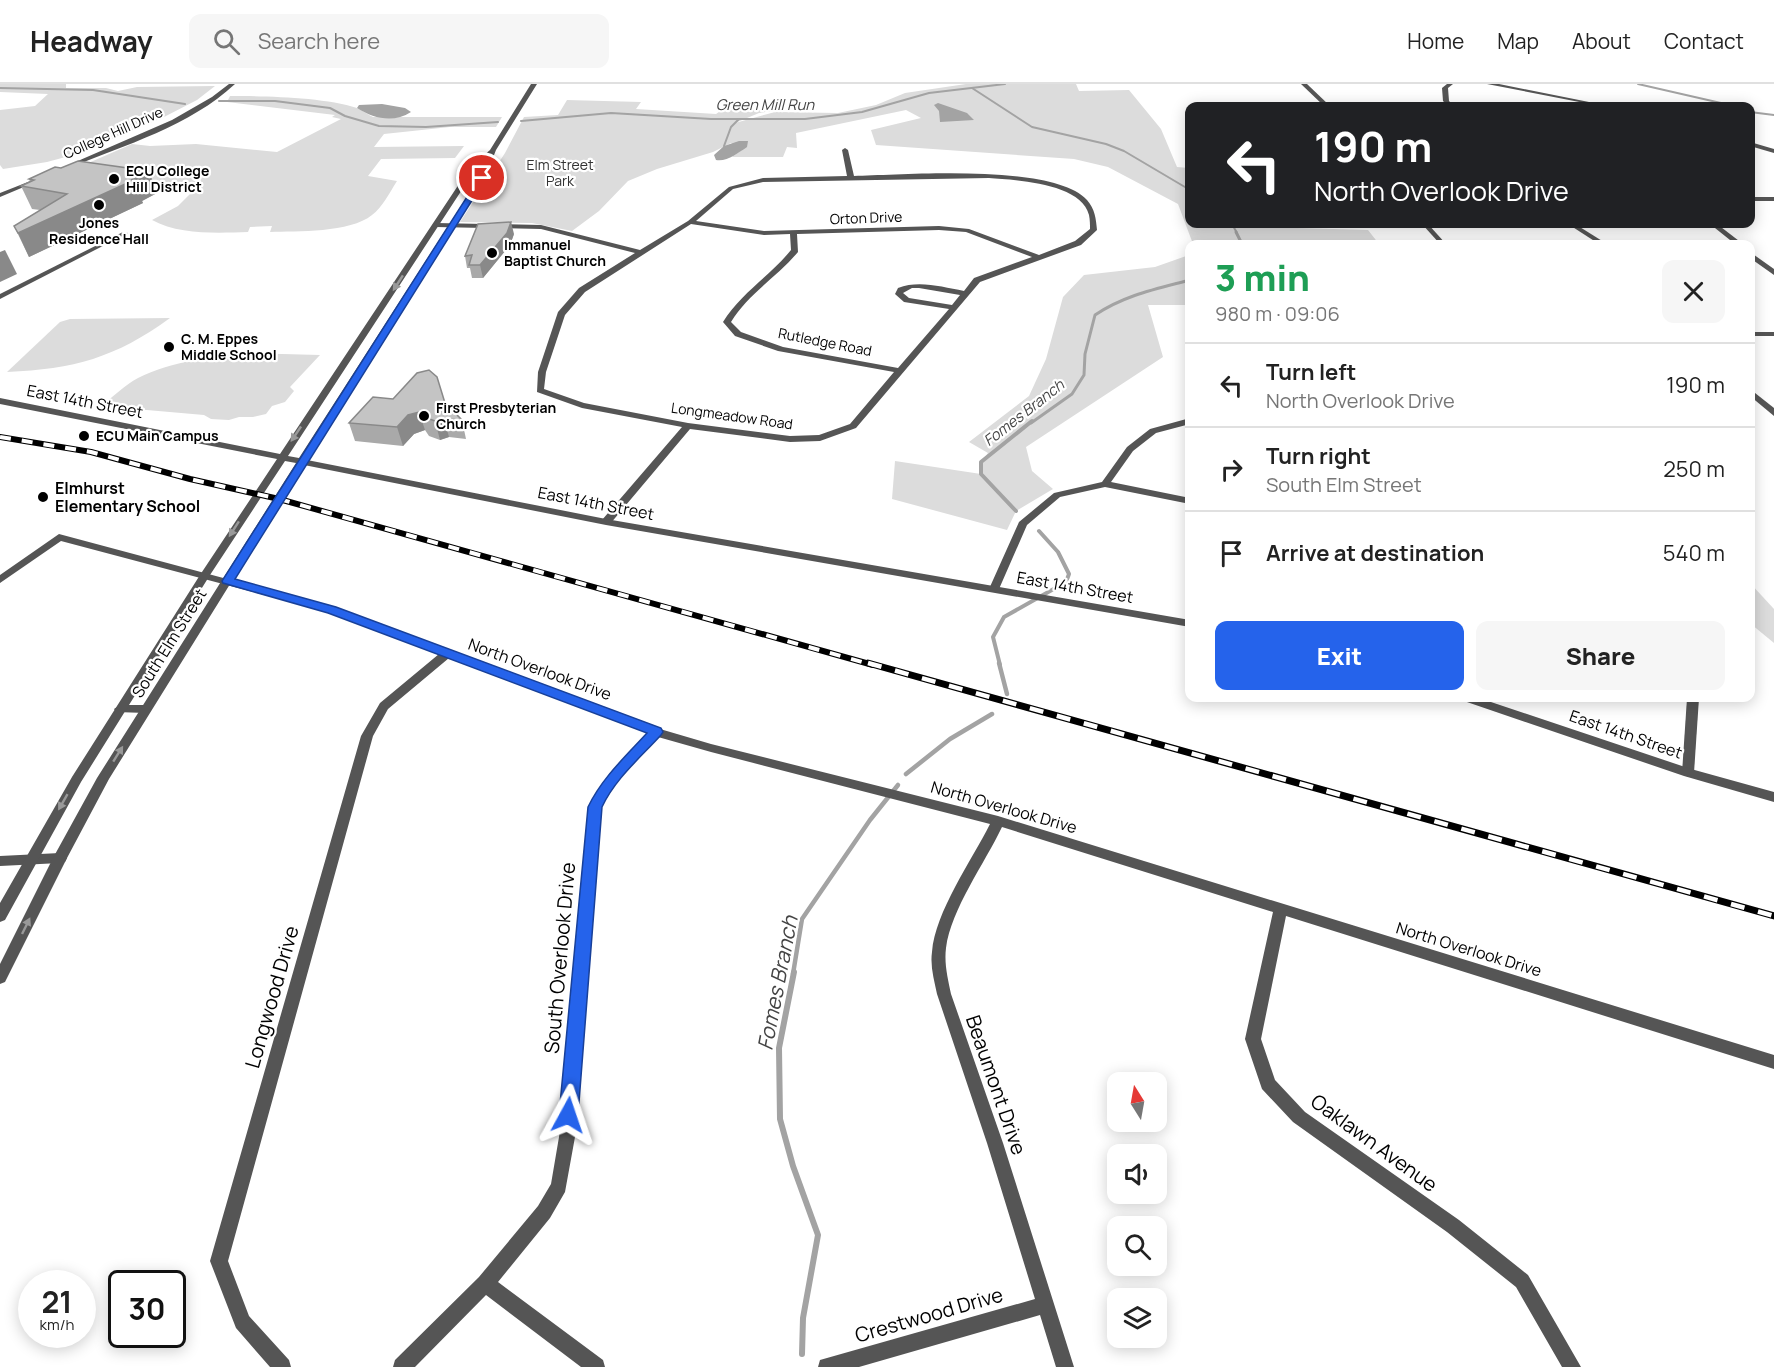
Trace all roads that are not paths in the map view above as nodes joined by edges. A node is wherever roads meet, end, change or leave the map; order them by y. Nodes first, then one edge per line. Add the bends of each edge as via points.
1 (232, 84) edge
2 (534, 84) edge
3 (1304, 84) edge
4 (1450, 84) edge
5 (1490, 84) edge
6 (1323, 102) edge
7 (1447, 102) edge
8 (1585, 102) edge
9 (1755, 145) edge
10 (493, 150) junction
11 (845, 150) dead end
12 (1774, 151) edge
13 (475, 166) junction
14 (489, 166) junction
15 (63, 168) edge
16 (42, 177) edge
17 (466, 178) junction
18 (482, 178) junction
19 (850, 178) junction
20 (0, 195) edge
21 (1755, 199) edge
22 (1774, 199) edge
23 (690, 222) junction
24 (436, 225) junction
25 (451, 225) junction
26 (1429, 228) edge
27 (1577, 228) edge
28 (1718, 228) edge
29 (793, 232) junction
30 (125, 233) dead end
31 (1439, 240) edge
32 (1597, 240) edge
33 (1734, 240) edge
34 (643, 253) junction
35 (1038, 256) junction
36 (1755, 258) edge
37 (414, 259) junction
38 (431, 259) junction
39 (1755, 268) edge
40 (1772, 270) edge
41 (964, 293) junction
42 (0, 297) edge
43 (953, 307) junction
44 (387, 325) junction
45 (371, 326) junction
46 (1755, 334) edge
47 (1774, 334) edge
48 (898, 370) junction
49 (329, 386) junction
50 (351, 386) junction
51 (1755, 396) edge
52 (0, 401) edge
53 (1774, 413) edge
54 (1185, 422) edge
55 (688, 426) junction
56 (281, 457) junction
57 (304, 461) junction
58 (1105, 484) junction
59 (1185, 500) edge
60 (606, 522) junction
61 (205, 575) junction
62 (0, 580) edge
63 (228, 581) junction
64 (994, 589) junction
65 (1185, 623) edge
66 (447, 654) junction
67 (1480, 702) edge
68 (1693, 702) edge
69 (120, 709) junction
70 (146, 709) junction
71 (656, 732) junction
72 (1688, 773) junction
73 (1774, 797) edge
74 (998, 821) junction
75 (60, 858) junction
76 (29, 859) junction
77 (0, 861) edge
78 (1280, 910) junction
79 (0, 916) edge
80 (0, 978) edge
81 (1774, 1062) edge
82 (485, 1283) junction
83 (1044, 1305) junction
84 (282, 1367) edge
85 (402, 1367) edge
86 (596, 1367) edge
87 (827, 1367) edge
88 (1065, 1367) edge
89 (1572, 1367) edge

1 - 15 street, College Hill Drive via 166,124
2 - 10 street, South Elm Street
3 - 6 street
4 - 7 street via 1445,88
5 - 8 street
9 - 12 street
10 - 13 street, South Elm Street
10 - 14 street, South Elm Street
11 - 19 street
13 - 14 street
13 - 17 street, South Elm Street
14 - 18 street, South Elm Street
16 - 20 street
17 - 18 street
17 - 24 street, South Elm Street
18 - 25 street, South Elm Street
19 - 23 street, Longmeadow Road via 773,180 731,188
19 - 35 street, Longmeadow Road via 1019,177 1072,191 1090,207 1095,218 1094,230 1078,243
21 - 22 street
23 - 29 street, Orton Drive
23 - 34 street, Longmeadow Road
24 - 25 street
24 - 37 street, South Elm Street
25 - 34 street via 541,226
25 - 38 street, South Elm Street
26 - 31 street
27 - 32 street
28 - 33 street
29 - 35 street, Orton Drive via 967,230
29 - 48 street, Rutledge Road via 795,250 783,267 734,308 727,322 738,334 781,349
30 - 42 street
34 - 55 street, Longmeadow Road via 582,290 561,314 540,390 582,405
35 - 41 street, Longmeadow Road via 977,280
36 - 40 street
37 - 38 street
37 -> 45 street, South Elm Street
38 - 44 street, South Elm Street
39 - 40 street
41 - 43 street, Longmeadow Road
41 - 43 street via 911,286 899,294 907,300
43 - 48 street, Longmeadow Road
44 - 45 street
44 - 50 street, South Elm Street
45 - 49 street, South Elm Street
46 - 47 street
48 - 55 street, Longmeadow Road via 853,426 820,438 790,439
49 - 50 street
49 -> 56 street, South Elm Street
50 - 57 street, South Elm Street
51 - 53 street
52 - 56 street, East 14th Street
54 - 58 street via 1153,431 1130,449
55 - 60 street
56 - 57 street, East 14th Street
56 -> 61 street, South Elm Street
57 - 60 street, East 14th Street
57 - 63 street, South Elm Street
58 - 59 street
58 - 64 street via 1057,495 1030,516
60 - 64 street, East 14th Street
61 - 62 street, North Overlook Drive via 59,537
61 - 63 street, North Overlook Drive
61 - 69 street, South Elm Street
63 - 66 street, North Overlook Drive via 332,610
63 - 70 street, South Elm Street
64 - 65 street, East 14th Street
66 - 71 street, North Overlook Drive
66 - 84 street, Longwood Drive via 384,706 367,736 219,1261 242,1322
67 - 72 street, East 14th Street
68 - 72 street
69 - 70 street
69 -> 76 street, South Elm Street
75 -> 70 street, South Elm Street
71 - 74 street, North Overlook Drive
71 - 82 street, South Overlook Drive via 617,773 595,807 567,1137 559,1186 544,1212
72 - 73 street, East 14th Street
74 - 78 street, North Overlook Drive
74 - 83 street, Beaumont Drive via 950,917 940,945 938,969
75 - 76 street
80 -> 75 street, South Elm Street
76 - 77 street
76 - 79 street, South Elm Street
78 - 81 street, North Overlook Drive
78 - 89 street, Oaklawn Avenue via 1253,1039 1268,1084 1299,1117 1453,1226 1522,1281
82 - 85 street, South Overlook Drive
82 - 86 street
83 - 87 street, Crestwood Drive
83 - 88 street, Beaumont Drive

